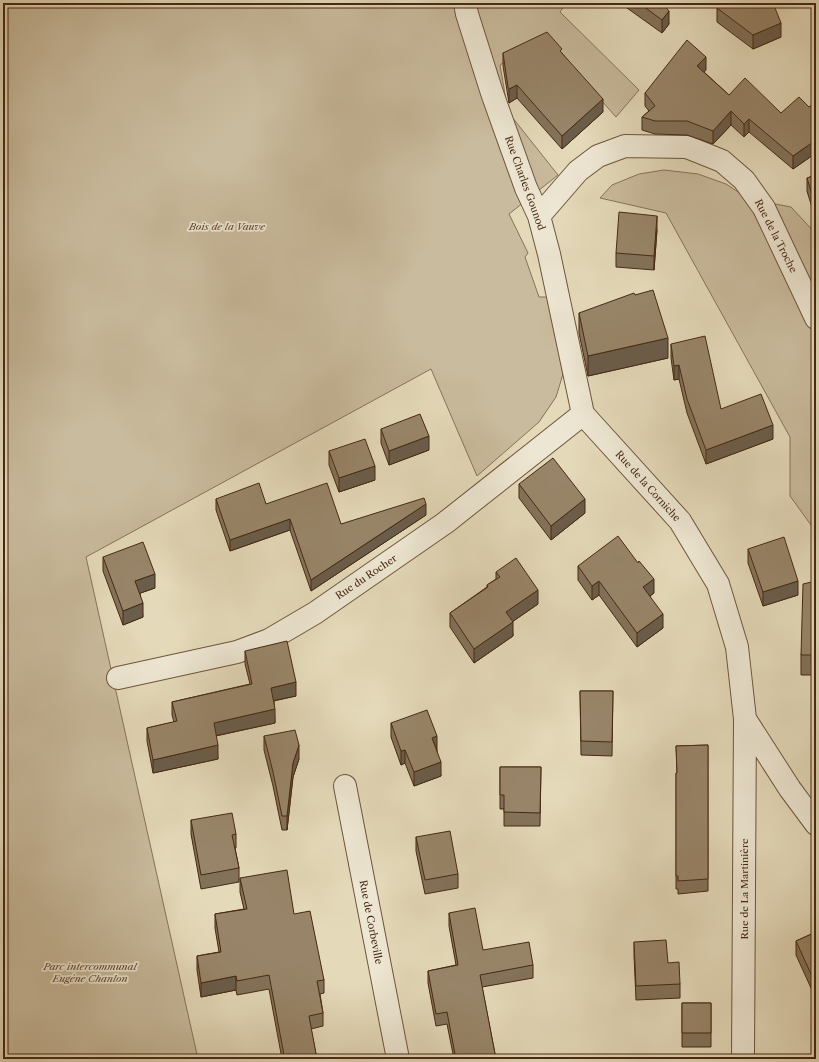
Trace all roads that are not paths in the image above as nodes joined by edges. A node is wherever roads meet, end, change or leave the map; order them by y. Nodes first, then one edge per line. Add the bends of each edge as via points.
1 (465, 3) edge
2 (538, 216) junction
3 (816, 318) edge
4 (583, 414) junction
5 (118, 678) dead end
6 (745, 719) junction
7 (345, 786) dead end
8 (816, 824) edge
9 (398, 1059) edge
10 (743, 1059) edge

1 - 2 street, Rue Charles Gounod via 492,93
2 - 3 street, Rue de la Troche via 578,170 598,156 625,146 687,147 722,161 744,180 764,208
2 - 4 street, Rue Charles Gounod via 549,254
4 - 5 street, Rue du Rocher via 446,523 315,612 269,640 237,652
4 - 6 street, Rue de la Corniche via 680,520 718,584 737,647
6 - 8 street, Rue de la Corniche
6 - 10 street, Rue de La Martinière
7 - 9 street, Rue de Corbeville

